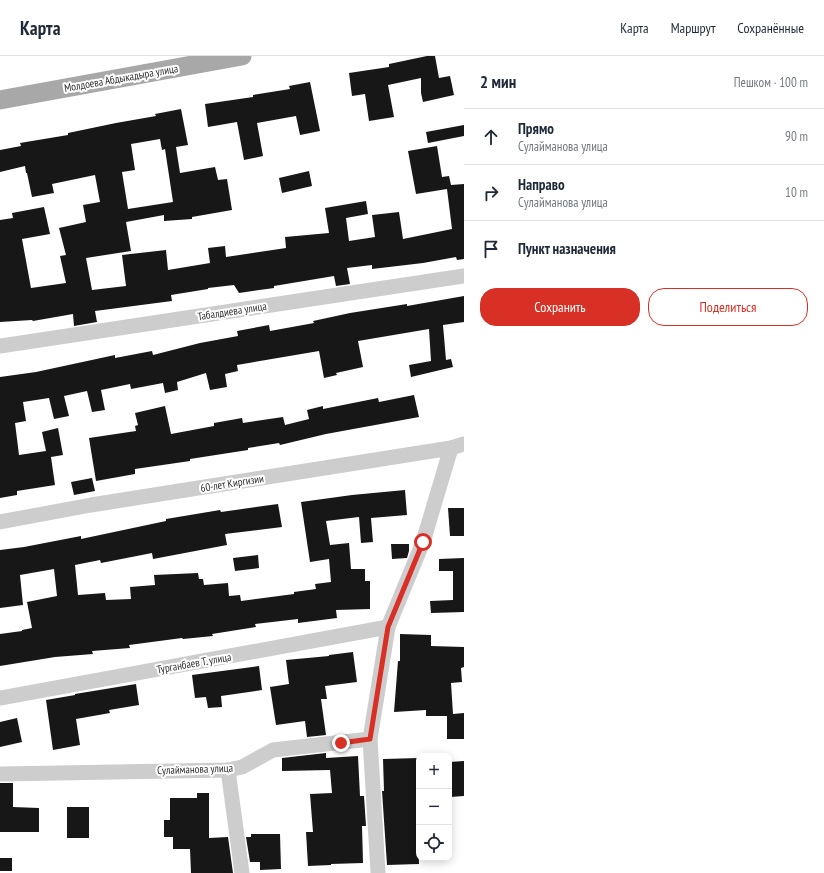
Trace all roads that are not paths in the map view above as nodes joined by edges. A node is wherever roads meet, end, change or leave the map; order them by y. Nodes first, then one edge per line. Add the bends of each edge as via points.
1 (235, 57) edge
2 (0, 100) edge
3 (464, 276) edge
4 (0, 346) edge
5 (458, 446) edge
6 (0, 522) edge
7 (388, 627) junction
8 (0, 698) edge
9 (370, 739) junction
10 (228, 770) junction
11 (0, 774) edge
12 (378, 872) edge
13 (242, 873) edge

1 - 2 main road, Молдоева Абдыкадыра улица
3 - 4 street, Табалдиева улица
5 - 6 street, 60-лет Киргизии
5 - 7 street
7 - 8 street, Турганбаев Т. улица
7 - 9 street
9 - 10 street, Сулайманова улица via 273,750 242,767
9 - 12 street
10 - 11 street, Сулайманова улица
10 - 13 street

